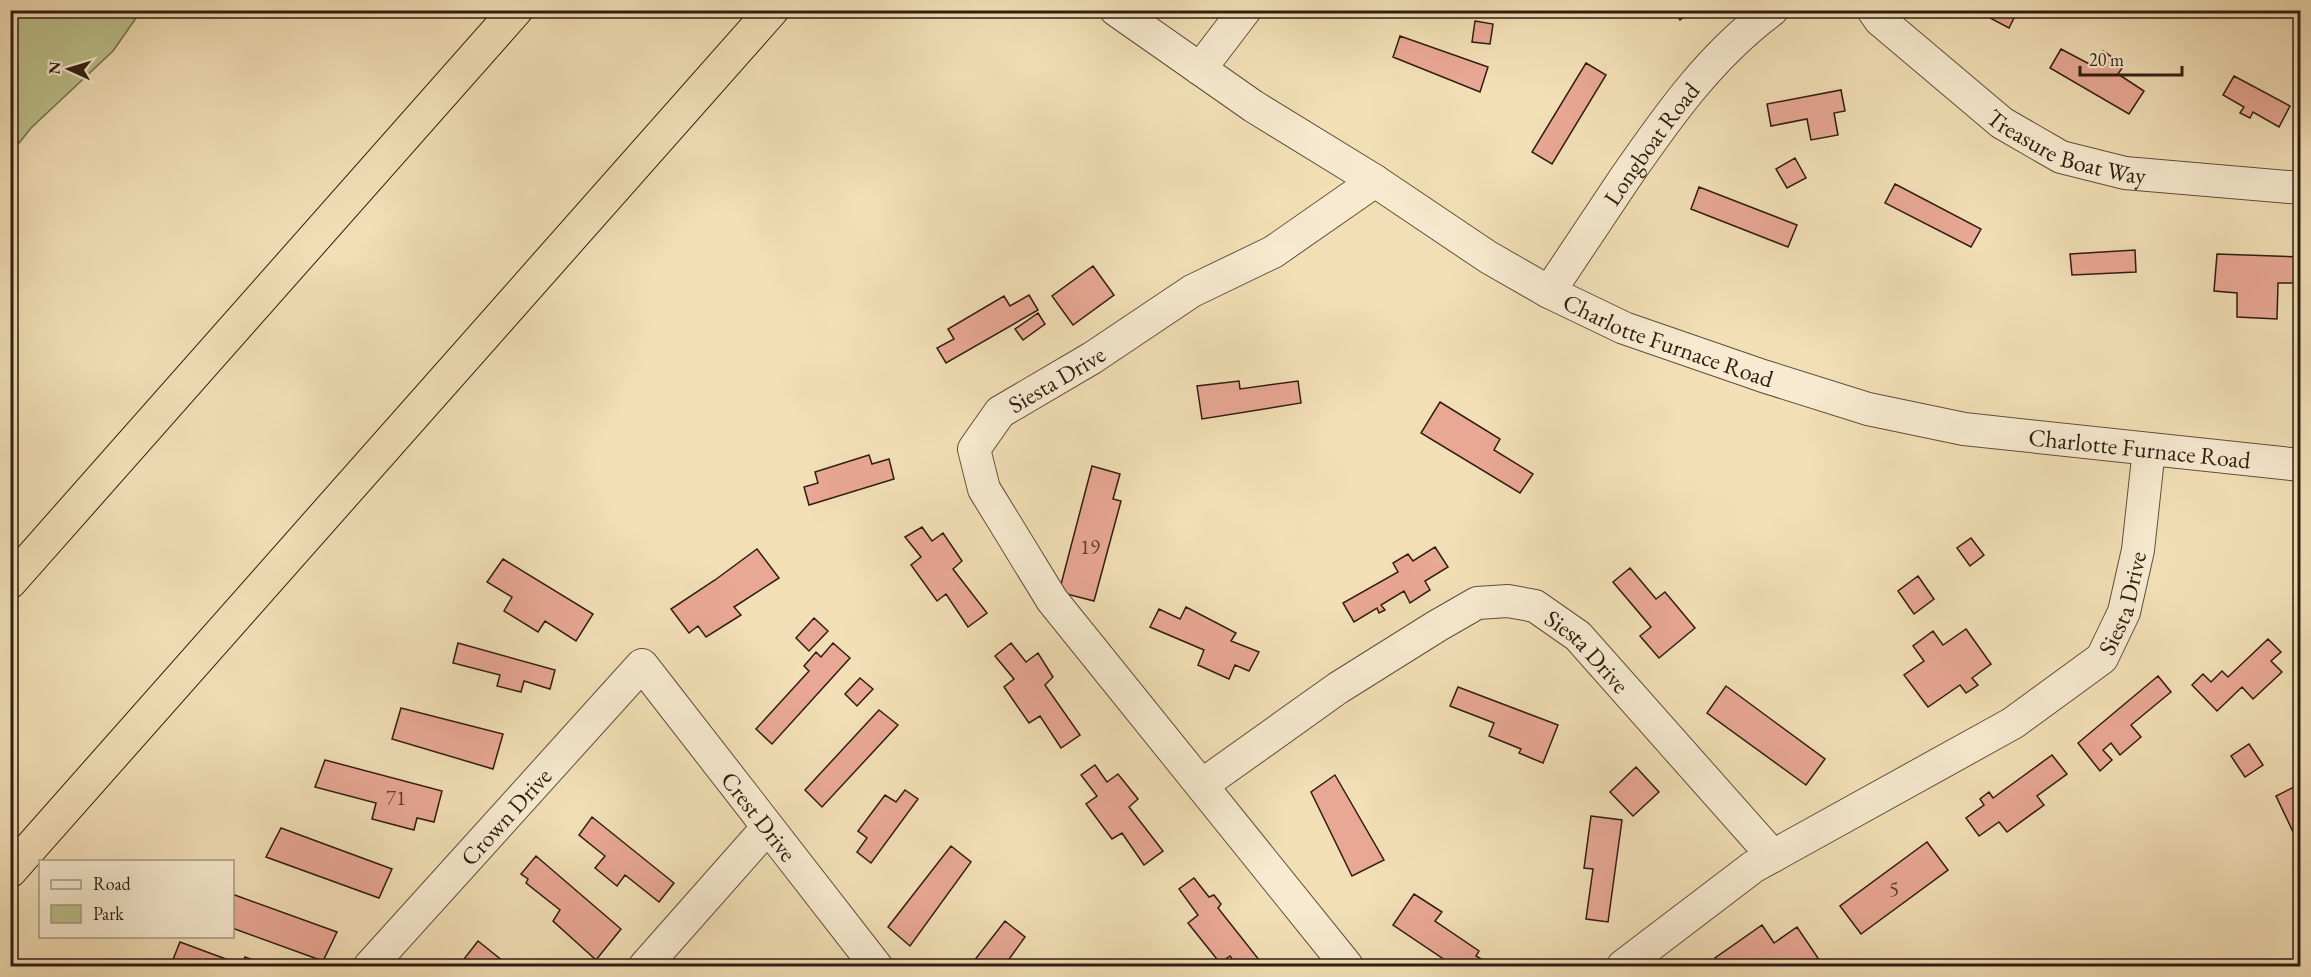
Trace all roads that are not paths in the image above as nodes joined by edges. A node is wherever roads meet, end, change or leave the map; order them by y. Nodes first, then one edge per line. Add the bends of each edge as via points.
1 (516, 10) edge
2 (772, 10) edge
3 (1116, 10) edge
4 (1245, 10) edge
5 (1772, 10) edge
6 (1873, 10) edge
7 (1200, 69) junction
8 (1375, 181) junction
9 (2301, 188) edge
10 (1549, 292) junction
11 (2149, 449) junction
12 (2301, 465) edge
13 (10, 582) edge
14 (642, 665) joint
15 (1202, 785) junction
16 (767, 828) junction
17 (1773, 856) junction
18 (10, 871) edge
19 (370, 966) edge
20 (645, 966) edge
21 (876, 966) edge
22 (1347, 966) edge
23 (1623, 966) edge

1 - 13 highway
2 - 18 highway
3 - 7 street, Charlotte Furnace Road
4 - 7 street
5 - 10 street, Longboat Road via 1722,51 1689,89
6 - 9 street, Treasure Boat Way via 2002,123 2061,157 2126,172
7 - 8 street, Charlotte Furnace Road
8 - 10 street, Charlotte Furnace Road via 1488,257
8 - 15 street, Siesta Drive via 1273,252 1192,291 1092,358 1000,412 974,449 984,489 1052,600
10 - 11 street, Charlotte Furnace Road via 1624,328 1868,409 1964,429
11 - 12 street, Charlotte Furnace Road
11 - 17 street, Siesta Drive via 2138,550 2124,612 2102,658 2013,723
14 - 16 street, Crest Drive
14 - 19 street, Crown Drive
15 - 17 street, Siesta Drive via 1338,688 1437,626 1477,603 1508,601 1535,606 1578,636
15 - 22 street, Siesta Drive
16 - 20 street
16 - 21 street, Crest Drive
17 - 23 street, Siesta Drive

